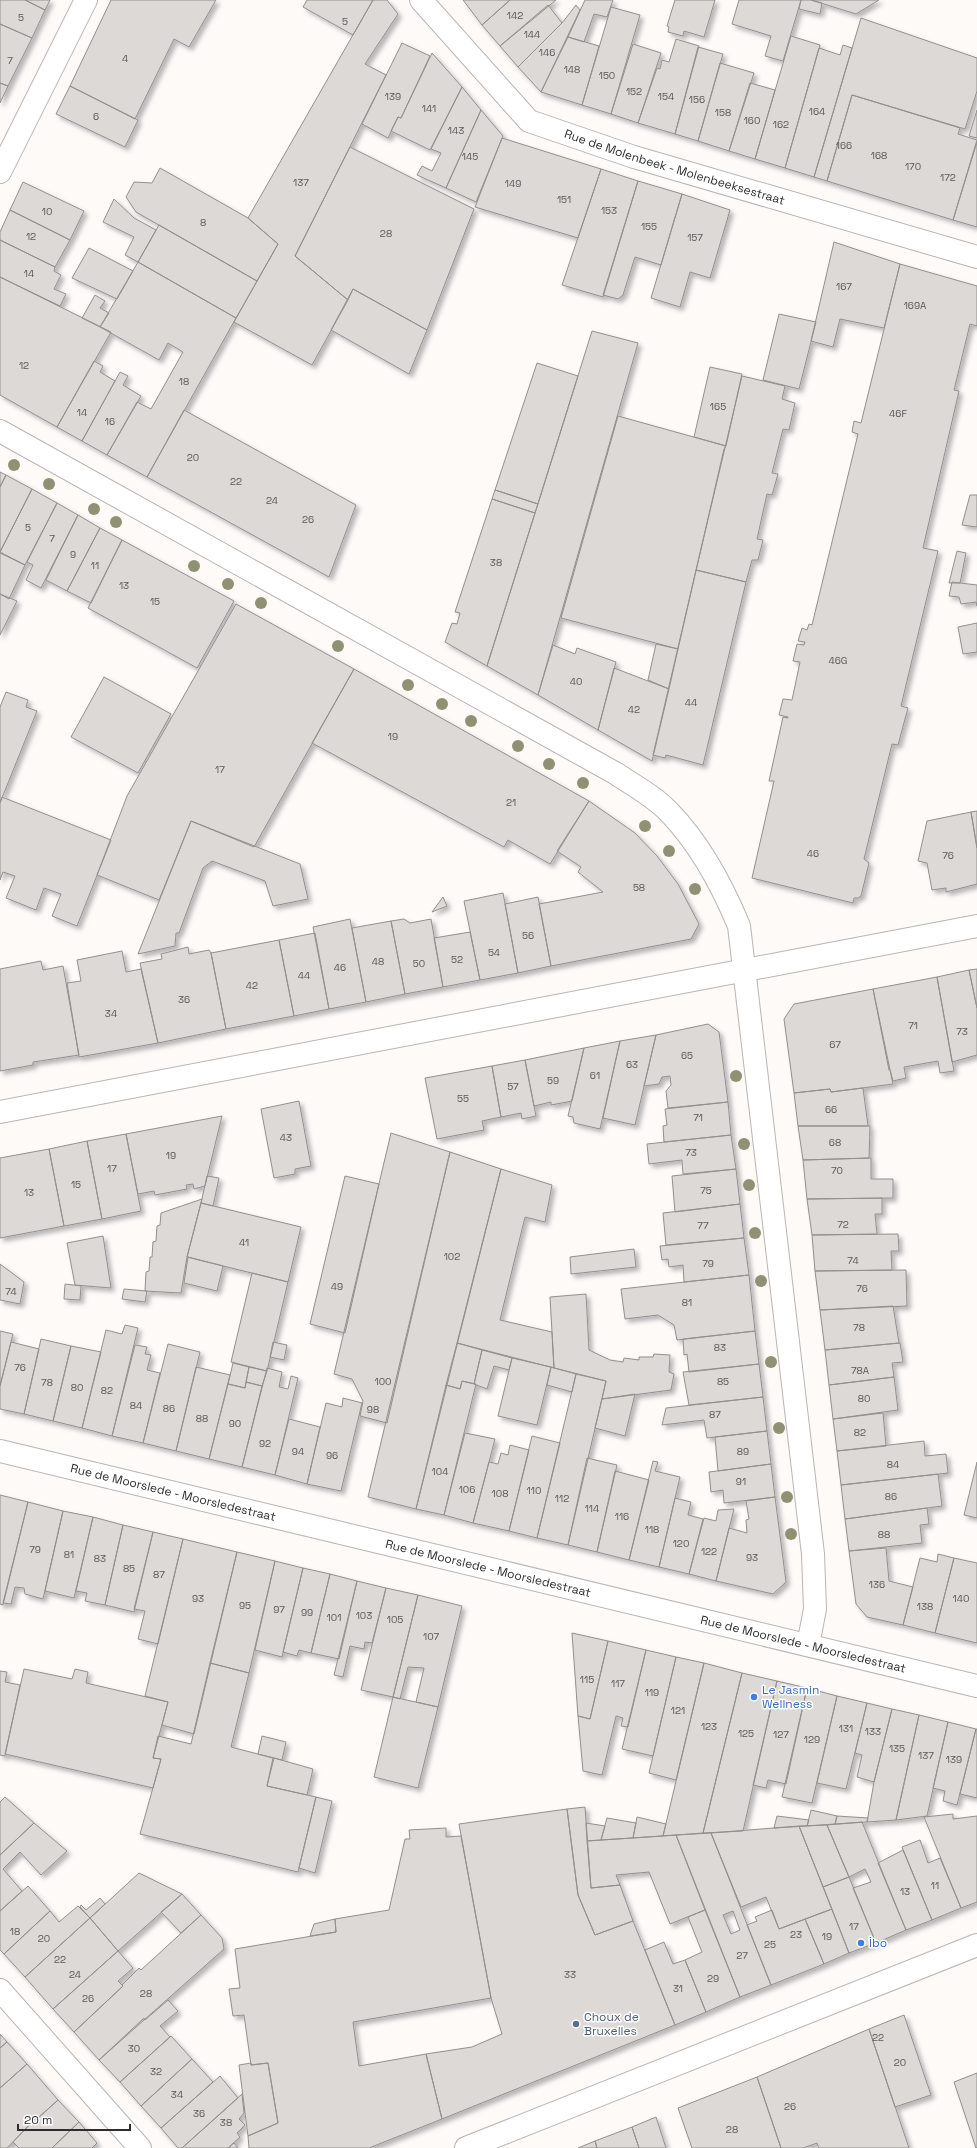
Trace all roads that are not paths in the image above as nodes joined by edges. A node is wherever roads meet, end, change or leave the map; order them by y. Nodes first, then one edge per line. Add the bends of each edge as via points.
1 (86, 0) edge
2 (421, 0) edge
3 (0, 172) edge
4 (977, 257) edge
5 (0, 431) edge
6 (977, 926) edge
7 (745, 971) junction
8 (0, 1112) edge
9 (0, 1451) edge
10 (808, 1645) junction
11 (977, 1686) edge
12 (977, 1945) edge
13 (0, 1990) edge
14 (140, 2148) edge
15 (466, 2148) edge

1 - 3 street
2 - 4 street, Rue de Molenbeek - Molenbeeksestraat via 529,121 634,157
5 - 7 street via 615,773 642,791 669,811 689,834 724,892 739,926
6 - 7 street
7 - 8 street
7 - 10 street via 813,1554 815,1609
9 - 10 street, Rue de Moorslede - Moorsledestraat
10 - 11 street, Rue de Moorslede - Moorsledestraat
12 - 15 street
13 - 14 street

